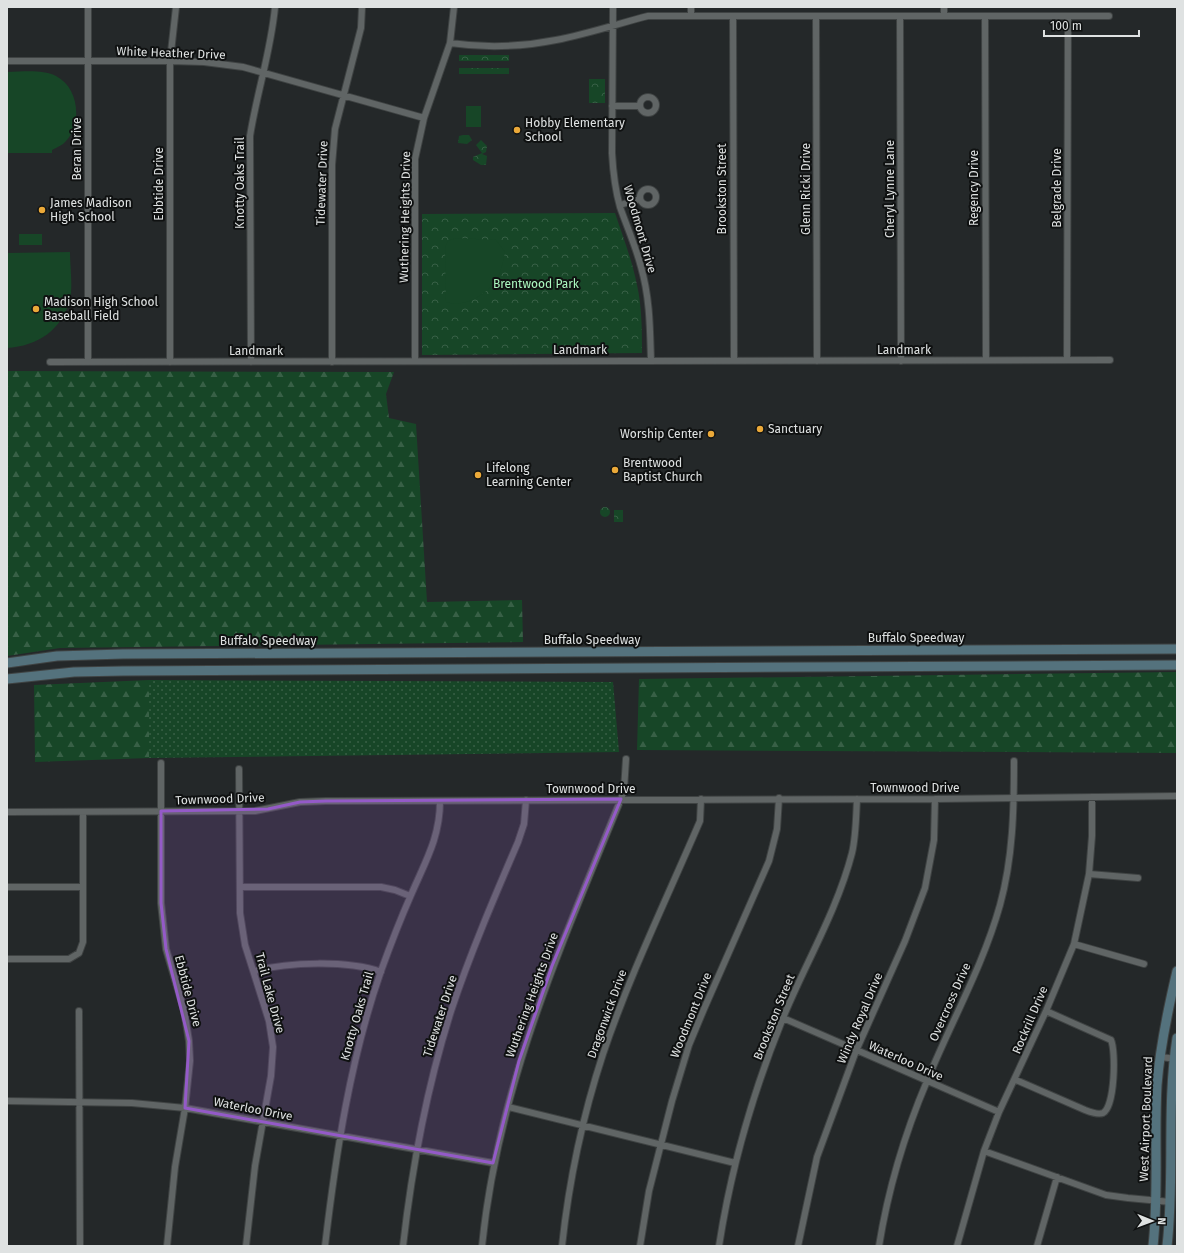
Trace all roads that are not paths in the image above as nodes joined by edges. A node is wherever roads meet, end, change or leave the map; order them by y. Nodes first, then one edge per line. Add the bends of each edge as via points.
1 (88, 7) edge
2 (176, 7) edge
3 (275, 7) edge
4 (362, 7) edge
5 (454, 7) edge
6 (613, 7) edge
7 (691, 7) edge
8 (944, 7) edge
9 (691, 16) junction
10 (733, 16) junction
11 (816, 16) junction
12 (900, 16) junction
13 (944, 16) junction
14 (985, 16) junction
15 (1109, 16) dead end
16 (1068, 17) junction
17 (613, 24) junction
18 (450, 43) junction
19 (7, 61) edge
20 (170, 61) junction
21 (88, 62) junction
22 (264, 73) junction
23 (343, 95) junction
24 (612, 106) junction
25 (640, 106) dead end
26 (424, 118) junction
27 (640, 199) dead end
28 (620, 205) junction
29 (901, 360) junction
30 (986, 360) junction
31 (1067, 360) junction
32 (1110, 360) dead end
33 (415, 361) junction
34 (651, 361) junction
35 (734, 361) junction
36 (817, 361) junction
37 (50, 362) dead end
38 (88, 362) junction
39 (170, 362) junction
40 (251, 362) junction
41 (332, 362) junction
42 (1177, 648) edge
43 (1079, 649) junction
44 (770, 650) junction
45 (873, 650) junction
46 (977, 650) junction
47 (252, 652) junction
48 (461, 652) junction
49 (564, 652) junction
50 (668, 652) junction
51 (358, 653) junction
52 (123, 654) junction
53 (8, 663) edge
54 (1079, 665) junction
55 (1177, 665) edge
56 (873, 666) junction
57 (977, 666) junction
58 (564, 668) junction
59 (668, 668) junction
60 (770, 668) junction
61 (358, 669) junction
62 (461, 669) junction
63 (252, 670) junction
64 (123, 671) junction
65 (10, 679) edge
66 (626, 759) dead end
67 (1014, 761) dead end
68 (161, 763) dead end
69 (239, 769) dead end
70 (1177, 796) edge
71 (1092, 797) junction
72 (779, 798) junction
73 (1014, 798) junction
74 (621, 799) junction
75 (701, 799) junction
76 (858, 799) junction
77 (935, 799) junction
78 (526, 800) junction
79 (440, 801) junction
80 (161, 811) junction
81 (240, 811) junction
82 (7, 812) edge
83 (83, 812) junction
84 (1089, 874) junction
85 (1138, 878) dead end
86 (7, 887) edge
87 (83, 887) junction
88 (240, 887) junction
89 (410, 896) junction
90 (1074, 944) junction
91 (7, 959) edge
92 (1144, 964) dead end
93 (254, 971) junction
94 (1177, 971) edge
95 (381, 972) junction
96 (1046, 1011) junction
97 (79, 1012) dead end
98 (783, 1018) junction
99 (1177, 1038) edge
100 (856, 1051) junction
101 (1160, 1057) junction
102 (1175, 1059) edge
103 (1016, 1080) junction
104 (926, 1082) junction
105 (7, 1101) edge
106 (80, 1102) junction
107 (508, 1107) junction
108 (185, 1108) junction
109 (1000, 1112) junction
110 (264, 1123) junction
111 (583, 1125) junction
112 (339, 1136) junction
113 (660, 1145) junction
114 (417, 1150) junction
115 (984, 1151) junction
116 (494, 1163) junction
117 (735, 1163) junction
118 (1057, 1177) junction
119 (1156, 1201) junction
120 (1171, 1202) junction
121 (80, 1246) edge
122 (167, 1246) edge
123 (246, 1246) edge
124 (325, 1246) edge
125 (403, 1246) edge
126 (482, 1246) edge
127 (562, 1246) edge
128 (640, 1246) edge
129 (719, 1246) edge
130 (798, 1246) edge
131 (879, 1246) edge
132 (957, 1246) edge
133 (1037, 1246) edge
134 (1153, 1246) edge
135 (1167, 1246) edge

1 - 21 street, Beran Drive
2 - 20 street, Ebbtide Drive
3 - 22 street, Knotty Oaks Trail
4 - 23 street, Tidewater Drive via 361,28
5 - 18 street, Wuthering Heights Drive
6 - 17 street, Woodmont Drive
7 - 9 street
8 - 13 street
9 - 10 street
9 - 17 street via 648,16
10 - 11 street
10 - 35 street, Brookston Street
11 - 12 street
11 - 36 street, Glenn Ricki Drive
12 - 13 street
12 - 29 street, Cheryl Lynne Lane
13 - 14 street
14 - 16 street
14 - 30 street, Regency Drive
15 - 16 street
16 - 31 street, Belgrade Drive
17 - 18 street via 575,36 531,44 491,47
17 - 24 street, Woodmont Drive
18 - 26 street, Wuthering Heights Drive
19 - 21 street, White Heather Drive
20 - 21 street, White Heather Drive
20 - 22 street, White Heather Drive via 204,62
20 - 39 street, Ebbtide Drive
21 - 38 street, Beran Drive
22 - 23 street, White Heather Drive
22 - 40 street, Knotty Oaks Trail via 255,102 250,136
23 - 26 street, White Heather Drive
23 - 41 street, Tidewater Drive via 332,165
24 - 25 street
24 - 28 street, Woodmont Drive via 612,152
26 - 33 street, Wuthering Heights Drive via 414,171
27 - 28 street
28 - 34 street, Woodmont Drive via 645,285 650,317
29 - 30 street, Landmark
29 - 36 street, Landmark
30 - 31 street, Landmark
31 - 32 street, Landmark
33 - 34 street, Landmark
33 - 41 street, Landmark
34 - 35 street, Landmark
35 - 36 street, Landmark
37 - 38 street, Landmark
38 - 39 street, Landmark
39 - 40 street, Landmark
40 - 41 street, Landmark
42 - 43 main road, Buffalo Speedway
43 - 46 main road, Buffalo Speedway
43 - 54 main road
44 - 45 main road, Buffalo Speedway
44 - 50 main road, Buffalo Speedway
44 - 60 main road
45 - 46 main road, Buffalo Speedway
45 - 56 main road
46 - 57 main road
47 - 51 main road, Buffalo Speedway
47 - 52 main road, Buffalo Speedway
47 - 63 main road
48 - 49 main road, Buffalo Speedway
48 - 51 main road, Buffalo Speedway
48 - 62 main road
49 - 50 main road, Buffalo Speedway
49 - 58 main road
50 - 59 main road
51 - 61 main road
52 - 53 main road, Buffalo Speedway via 57,656
52 - 64 main road
53 - 65 main road
54 - 55 main road
54 - 57 main road
56 - 57 main road
56 - 60 main road
58 - 59 main road
58 - 62 main road
59 - 60 main road
61 - 62 main road
61 - 63 main road
63 - 64 main road
64 - 65 main road via 74,672
66 - 74 street, Wuthering Heights Drive
67 - 73 street, Overcross Drive
68 - 80 street, Ebbtide Drive
69 - 81 street, Trail Lake Drive
70 - 71 street, Townwood Drive
71 - 73 street, Townwood Drive
71 - 84 street, Rockrill Drive
72 - 75 street, Townwood Drive
72 - 76 street, Townwood Drive
72 - 113 street, Woodmont Drive via 777,829 769,861 689,1045
73 - 77 street, Townwood Drive
73 - 104 street, Overcross Drive via 1011,848 998,910 981,960
74 - 75 street, Townwood Drive
74 - 78 street, Townwood Drive
74 - 107 street, Wuthering Heights Drive via 552,966 519,1061
75 - 111 street, Dragonwick Drive via 700,821 626,992 603,1054
76 - 77 street, Townwood Drive
76 - 98 street, Brookston Street via 855,836 847,871
77 - 100 street, Windy Royal Drive via 934,840 925,888 905,941
78 - 79 street, Townwood Drive
78 - 114 street, Tidewater Drive via 524,824 518,842 491,905 451,1012 436,1063
79 - 81 street, Townwood Drive via 300,802 268,809
79 - 89 street, Knotty Oaks Trail via 437,837
80 - 81 street, Townwood Drive
80 - 83 street, Townwood Drive
80 - 108 street, Ebbtide Drive via 161,903 166,949 184,1010 189,1041 190,1061
81 - 88 street, Trail Lake Drive
82 - 83 street, Townwood Drive
83 - 87 street
84 - 85 street
84 - 90 street, Rockrill Drive
86 - 87 street
87 - 91 street via 83,942 79,953 69,959
88 - 89 street via 381,887
88 - 93 street, Trail Lake Drive via 240,913 245,945
89 - 95 street, Knotty Oaks Trail
90 - 92 street
90 - 96 street, Rockrill Drive
93 - 95 street via 288,965 321,965 361,966
93 - 110 street, Trail Lake Drive via 269,1021 273,1047 272,1076
94 - 101 main road, West Airport Boulevard
95 - 112 street, Knotty Oaks Trail via 355,1064
96 - 103 street, Rockrill Drive
96 - 103 street via 1110,1040 1114,1047 1109,1108 1103,1113 1085,1110
97 - 106 street
98 - 100 street, Waterloo Drive
98 - 117 street, Brookston Street via 746,1122
99 - 102 main road
100 - 104 street, Waterloo Drive
100 - 130 street, Windy Royal Drive via 818,1157
101 - 102 street
101 - 119 main road, West Airport Boulevard via 1157,1085
102 - 120 main road
103 - 109 street, Rockrill Drive
104 - 109 street, Waterloo Drive
104 - 131 street, Overcross Drive via 894,1176
105 - 106 street, Waterloo Drive
106 - 108 street, Waterloo Drive via 154,1104
106 - 121 street
107 - 111 street
107 - 116 street, Wuthering Heights Drive
108 - 110 street, Waterloo Drive
108 - 122 street, Ebbtide Drive via 175,1167
109 - 115 street, Rockrill Drive
110 - 112 street, Waterloo Drive
110 - 123 street, Trail Lake Drive via 255,1166
111 - 113 street
111 - 127 street, Dragonwick Drive via 565,1216
112 - 114 street, Waterloo Drive
112 - 124 street, Knotty Oaks Trail
113 - 117 street
113 - 128 street, Woodmont Drive
114 - 116 street, Waterloo Drive
114 - 125 street, Tidewater Drive
115 - 118 street
115 - 132 street, Rockrill Drive
116 - 126 street, Wuthering Heights Drive
117 - 129 street, Brookston Street
118 - 119 street via 1106,1195
118 - 133 street
119 - 120 street
119 - 134 main road, West Airport Boulevard
120 - 135 main road

